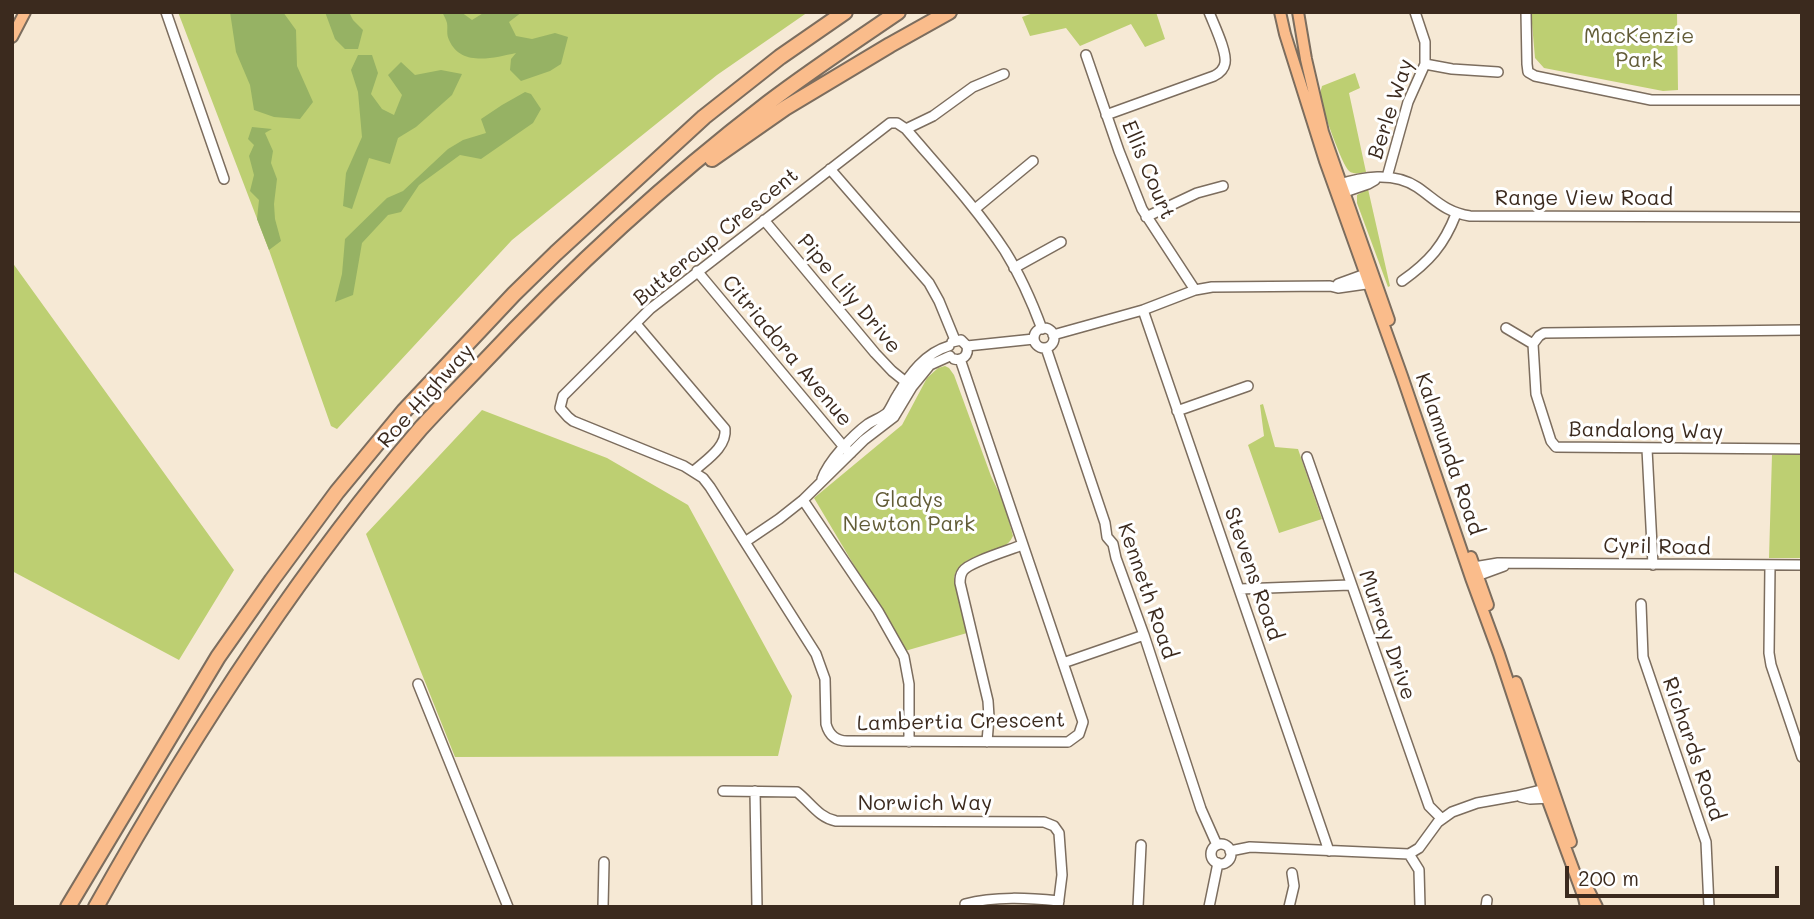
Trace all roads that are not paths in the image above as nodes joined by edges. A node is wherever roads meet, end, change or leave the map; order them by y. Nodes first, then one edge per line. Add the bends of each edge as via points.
1 (25, 12) edge
2 (166, 12) edge
3 (829, 12) edge
4 (845, 12) edge
5 (898, 12) edge
6 (949, 12) edge
7 (1209, 12) edge
8 (1280, 12) edge
9 (1298, 12) edge
10 (1415, 12) edge
11 (1526, 12) edge
12 (12, 37) edge
13 (1086, 55) dead end
14 (1425, 64) junction
15 (1498, 72) dead end
16 (1004, 74) dead end
17 (1802, 100) edge
18 (1106, 114) junction
19 (704, 117) junction
20 (906, 129) junction
21 (1032, 161) dead end
22 (830, 169) junction
23 (1387, 177) junction
24 (225, 179) dead end
25 (1223, 186) dead end
26 (1340, 189) junction
27 (975, 209) junction
28 (1456, 214) junction
29 (1146, 217) junction
30 (1802, 217) edge
31 (764, 220) junction
32 (1061, 242) dead end
33 (1014, 268) junction
34 (697, 271) junction
35 (1370, 278) junction
36 (1402, 281) dead end
37 (1195, 290) junction
38 (1143, 310) junction
39 (636, 324) junction
40 (1506, 328) dead end
41 (1042, 329) junction
42 (1802, 330) edge
43 (1054, 335) junction
44 (1034, 339) junction
45 (502, 342) junction
46 (1533, 344) junction
47 (967, 346) junction
48 (1046, 348) junction
49 (953, 350) junction
50 (908, 385) junction
51 (1248, 386) dead end
52 (1177, 411) junction
53 (1647, 449) junction
54 (1802, 449) edge
55 (847, 450) junction
56 (1307, 457) dead end
57 (694, 471) junction
58 (803, 500) junction
59 (746, 542) junction
60 (1022, 545) junction
61 (1653, 565) junction
62 (1802, 565) edge
63 (1770, 566) junction
64 (1473, 572) junction
65 (1350, 585) junction
66 (1240, 589) junction
67 (1641, 604) dead end
68 (1144, 635) junction
69 (1062, 663) junction
70 (418, 684) dead end
71 (909, 742) junction
72 (987, 742) junction
73 (1802, 757) edge
74 (723, 791) dead end
75 (755, 791) junction
76 (1550, 793) junction
77 (1442, 819) junction
78 (1141, 845) dead end
79 (1217, 845) junction
80 (1230, 851) junction
81 (1329, 851) junction
82 (1409, 854) junction
83 (604, 862) dead end
84 (1218, 863) junction
85 (1292, 873) dead end
86 (965, 904) dead end
87 (1058, 904) edge
88 (68, 907) edge
89 (96, 907) edge
90 (508, 907) edge
91 (603, 907) edge
92 (757, 907) edge
93 (1138, 907) edge
94 (1209, 907) edge
95 (1289, 907) edge
96 (1420, 907) edge
97 (1586, 907) edge
98 (1597, 907) edge
99 (1709, 907) edge

1 - 12 main road
2 - 24 street
3 - 19 highway
4 - 19 highway, Roe Highway
5 - 45 highway, Roe Highway via 780,94 682,172
6 - 45 highway via 785,108 699,168
7 - 18 street via 1225,55 1220,72
8 - 26 main road, Kalamunda Road via 1313,124
9 - 26 main road, Kalamunda Road via 1316,106
10 - 14 street, Berle Way via 1426,42
11 - 17 street via 1528,72 1535,76 1651,100
13 - 18 street, Ellis Court
14 - 15 street
14 - 23 street, Berle Way via 1408,102
16 - 20 street via 973,87
18 - 29 street, Ellis Court
19 - 88 highway, Roe Highway via 514,295 404,411 337,492 218,657
20 - 22 street, Buttercup Crescent via 897,123 886,124
20 - 27 street
21 - 27 street
22 - 31 street, Buttercup Crescent
22 - 49 street, Lambertia Crescent via 929,283
23 - 26 street via 1363,178
23 - 28 street, Range View Road via 1415,186
25 - 29 street
26 - 35 main road, Kalamunda Road
27 - 33 street
28 - 30 street, Range View Road
28 - 36 street via 1432,257
29 - 37 street, Ellis Court
31 - 34 street, Buttercup Crescent
31 - 50 street, Pipe Lily Drive via 874,353
32 - 33 street
33 - 41 street
34 - 39 street, Buttercup Crescent
34 - 55 street, Citriadora Avenue
35 - 37 street via 1338,288
35 - 64 main road, Kalamunda Road
37 - 38 street
38 - 43 street
38 - 52 street, Stevens Road
39 - 57 street via 725,429 723,444
39 - 57 street, Buttercup Crescent via 563,397 560,408 573,421
40 - 46 street
41 - 43 street
41 - 44 street
42 - 46 street via 1544,333
43 - 48 street
44 - 47 street
44 - 48 street
45 - 89 highway, Roe Highway via 422,428 292,594 198,736
46 - 53 street, Bandalong Way via 1536,394 1553,445
47 - 49 street via 963,341
47 - 49 street via 967,354
48 - 68 street, Kenneth Road
49 - 50 street
49 - 60 street, Lambertia Crescent
50 - 55 street via 894,417
51 - 52 street
52 - 66 street, Stevens Road
53 - 54 street, Bandalong Way
53 - 61 street
55 - 58 street
56 - 65 street, Murray Drive
57 - 59 street, Buttercup Crescent
58 - 59 street
58 - 71 street via 904,657
59 - 71 street, Lambertia Crescent via 816,654 825,679 826,724 832,735 840,741
60 - 69 street, Lambertia Crescent
60 - 72 street via 973,563 960,576 988,701
61 - 63 street, Cyril Road
61 - 64 street, Cyril Road via 1498,562
62 - 63 street, Cyril Road
63 - 73 street via 1771,665
64 - 76 main road, Kalamunda Road
65 - 66 street
65 - 77 street, Murray Drive via 1429,806
66 - 81 street, Stevens Road
67 - 99 street, Richards Road via 1643,657 1706,842
68 - 69 street
68 - 79 street, Kenneth Road
69 - 72 street, Lambertia Crescent via 1083,722 1079,734 1068,742
70 - 90 street
71 - 72 street, Lambertia Crescent
74 - 75 street, Norwich Way
75 - 87 street, Norwich Way via 797,792 822,816 836,821 1044,822 1059,833 1062,875
75 - 92 street
76 - 77 street via 1469,805
76 - 97 main road, Kalamunda Road
76 - 98 main road, Kalamunda Road
77 - 82 street
78 - 93 street
79 - 80 street
79 - 84 street via 1211,854
80 - 81 street via 1250,847
80 - 84 street via 1229,860
81 - 82 street
82 - 96 street via 1419,870
83 - 91 street
84 - 94 street
85 - 95 street
86 - 87 street via 1038,899

